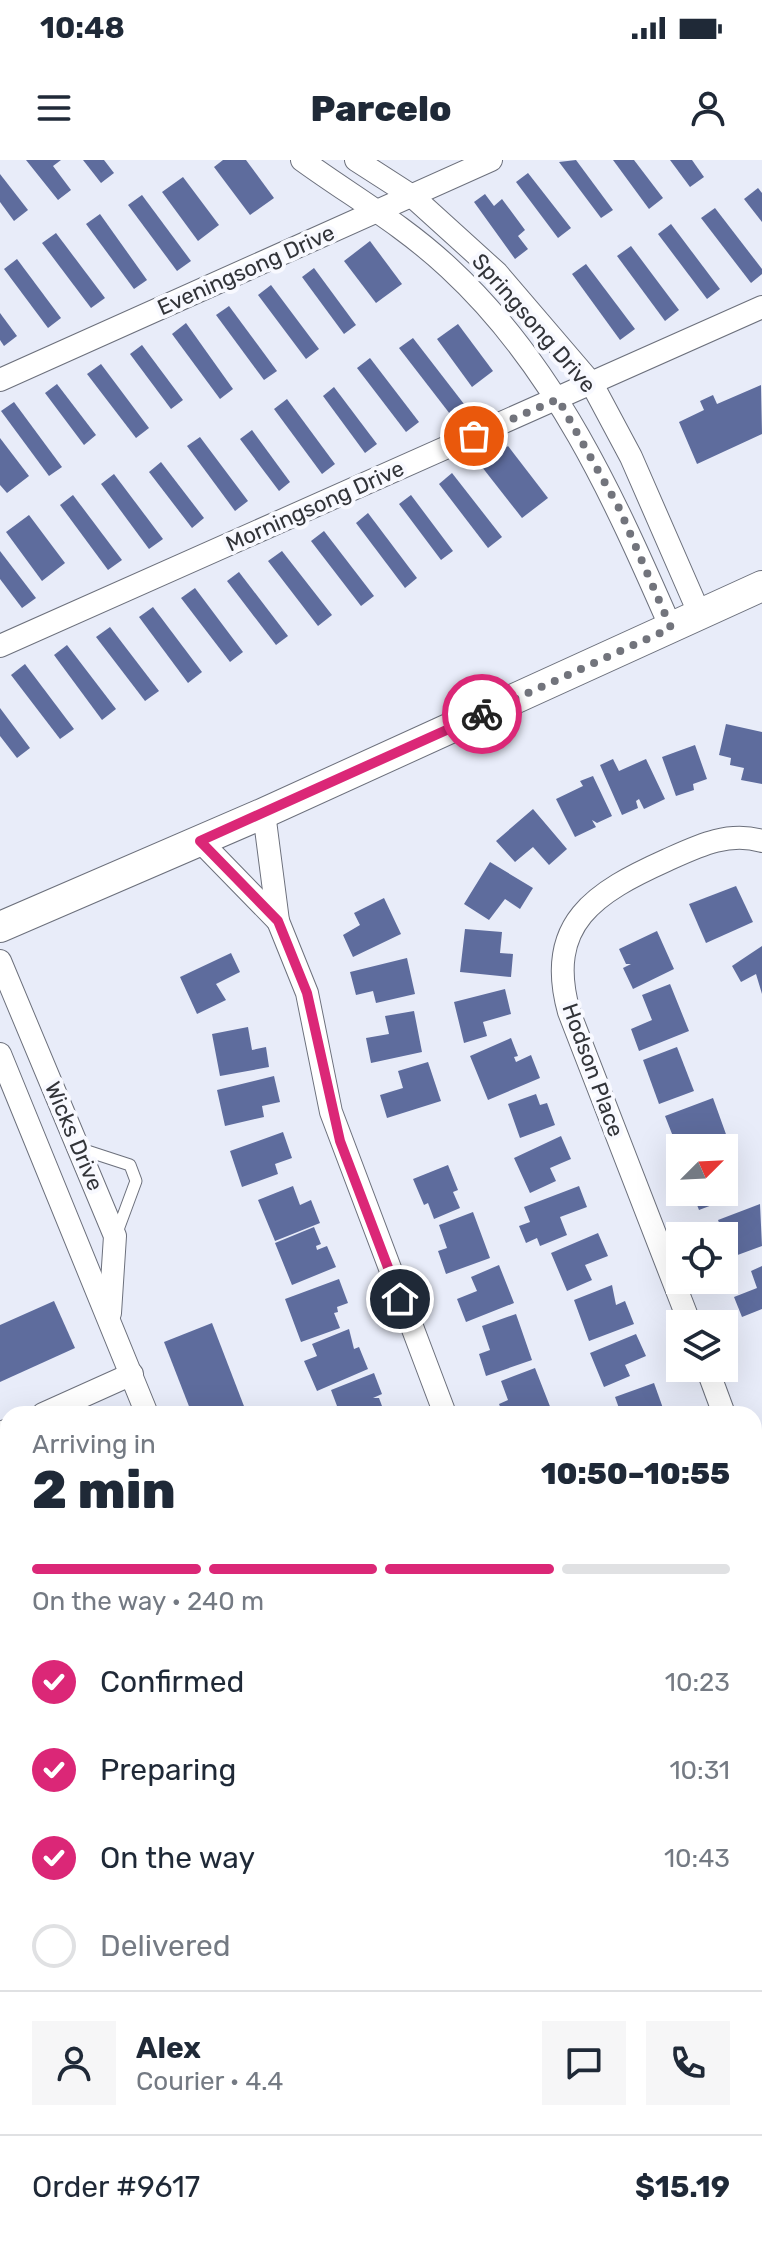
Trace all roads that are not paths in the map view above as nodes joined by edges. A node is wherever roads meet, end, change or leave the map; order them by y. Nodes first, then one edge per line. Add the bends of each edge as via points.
1 (302, 160) edge
2 (356, 160) edge
3 (491, 160) edge
4 (412, 196) junction
5 (380, 210) junction
6 (762, 307) edge
7 (0, 380) edge
8 (592, 384) junction
9 (558, 399) junction
10 (762, 586) edge
11 (700, 615) junction
12 (671, 628) junction
13 (0, 646) edge
14 (264, 813) junction
15 (200, 841) junction
16 (762, 841) edge
17 (278, 921) junction
18 (0, 927) edge
19 (0, 961) edge
20 (0, 1054) edge
21 (79, 1149) junction
22 (115, 1236) junction
23 (685, 1310) edge
24 (110, 1318) junction
25 (132, 1374) junction
26 (712, 1382) edge
27 (61, 1406) edge
28 (144, 1406) edge
29 (442, 1406) edge
30 (721, 1406) edge

1 - 5 street, Springsong Drive
2 - 4 street, Springsong Drive
3 - 4 street, Eveningsong Drive
4 - 5 street, Eveningsong Drive
4 - 8 street, Springsong Drive via 497,273
5 - 7 street, Eveningsong Drive
5 - 9 street, Springsong Drive via 471,291 513,336
6 - 8 street, Morningsong Drive
8 - 9 street, Morningsong Drive
8 - 11 street, Springsong Drive via 631,457
9 - 12 street, Springsong Drive via 619,508
9 - 13 street, Morningsong Drive
10 - 11 main road
11 - 12 main road
12 - 14 main road
14 - 15 main road
14 - 17 street
15 - 17 street
15 - 18 main road
16 - 23 street, Hodson Place via 738,837 705,843 613,885 582,913 564,953 569,1012
17 - 29 street via 307,993 345,1155
19 - 21 street, Wicks Drive
20 - 24 street, Wicks Drive
21 - 22 street, Wicks Drive
21 - 22 lane via 130,1165 136,1181
22 - 24 street, Wicks Drive
24 - 25 street, Wicks Drive
25 - 27 street
25 - 28 street, Wicks Drive
26 - 30 street

